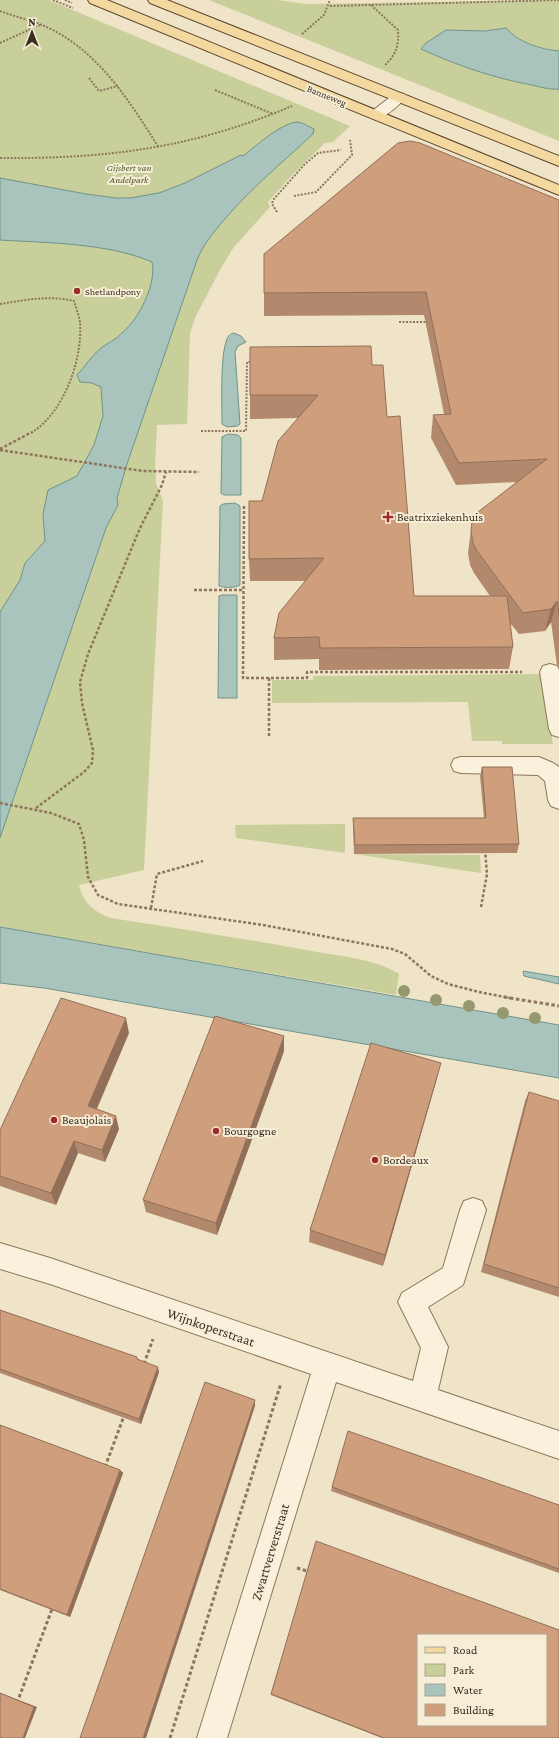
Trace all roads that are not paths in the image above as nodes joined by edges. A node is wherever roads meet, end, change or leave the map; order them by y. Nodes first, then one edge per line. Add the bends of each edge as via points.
1 (95, 0) edge
2 (155, 0) edge
3 (400, 97) junction
4 (376, 115) junction
5 (559, 161) edge
6 (559, 190) edge
7 (550, 672) road end
8 (559, 729) edge
9 (462, 765) dead end
10 (554, 765) edge
11 (559, 800) edge
12 (473, 1210) dead end
13 (0, 1256) edge
14 (327, 1366) junction
15 (422, 1398) junction
16 (559, 1446) edge
17 (212, 1738) edge

1 - 4 main road, Banneweg
2 - 3 main road
3 - 4 street
3 - 5 main road
4 - 6 main road, Banneweg
7 - 8 street
9 - 10 street
10 - 11 street
12 - 15 street via 454,1276 411,1302 435,1347
13 - 14 street, Wijnkoperstraat
14 - 15 street, Wijnkoperstraat
14 - 17 street, Zwartververstraat
15 - 16 street, Wijnkoperstraat

